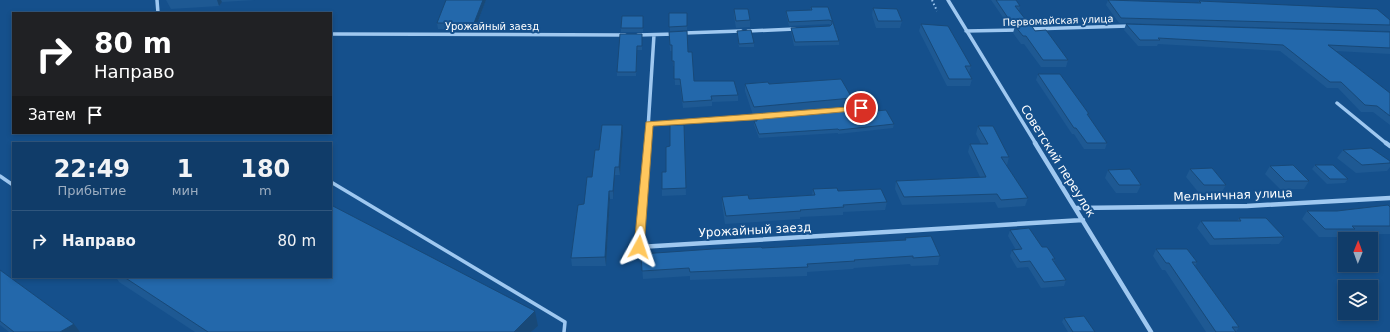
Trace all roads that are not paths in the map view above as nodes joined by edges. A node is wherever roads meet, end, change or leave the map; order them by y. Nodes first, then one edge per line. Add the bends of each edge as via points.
1 (157, 0) edge
2 (948, 0) edge
3 (158, 12) edge
4 (1135, 26) edge
5 (797, 28) edge
6 (966, 31) junction
7 (332, 34) edge
8 (654, 35) junction
9 (1336, 103) dead end
10 (876, 107) dead end
11 (845, 110) edge
12 (768, 116) edge
13 (649, 124) junction
14 (1390, 146) edge
15 (0, 176) edge
16 (332, 183) edge
17 (12, 184) edge
18 (1390, 198) edge
19 (1076, 208) junction
20 (1083, 220) junction
21 (564, 332) edge
22 (1151, 332) edge

1 - 3 street
2 - 6 street, Советский переулок
4 - 6 street, Первомайская улица
5 - 8 street, Урожайный заезд
6 - 19 street, Советский переулок
7 - 8 street, Урожайный заезд
8 - 13 street, Урожайный заезд
9 - 14 street
10 - 11 street
12 - 13 street
13 - 20 street, Урожайный заезд via 639,247
15 - 17 lane
16 - 21 lane via 565,322
18 - 19 street, Мельничная улица via 1247,206
19 - 20 street, Советский переулок
20 - 22 street, Советский переулок

